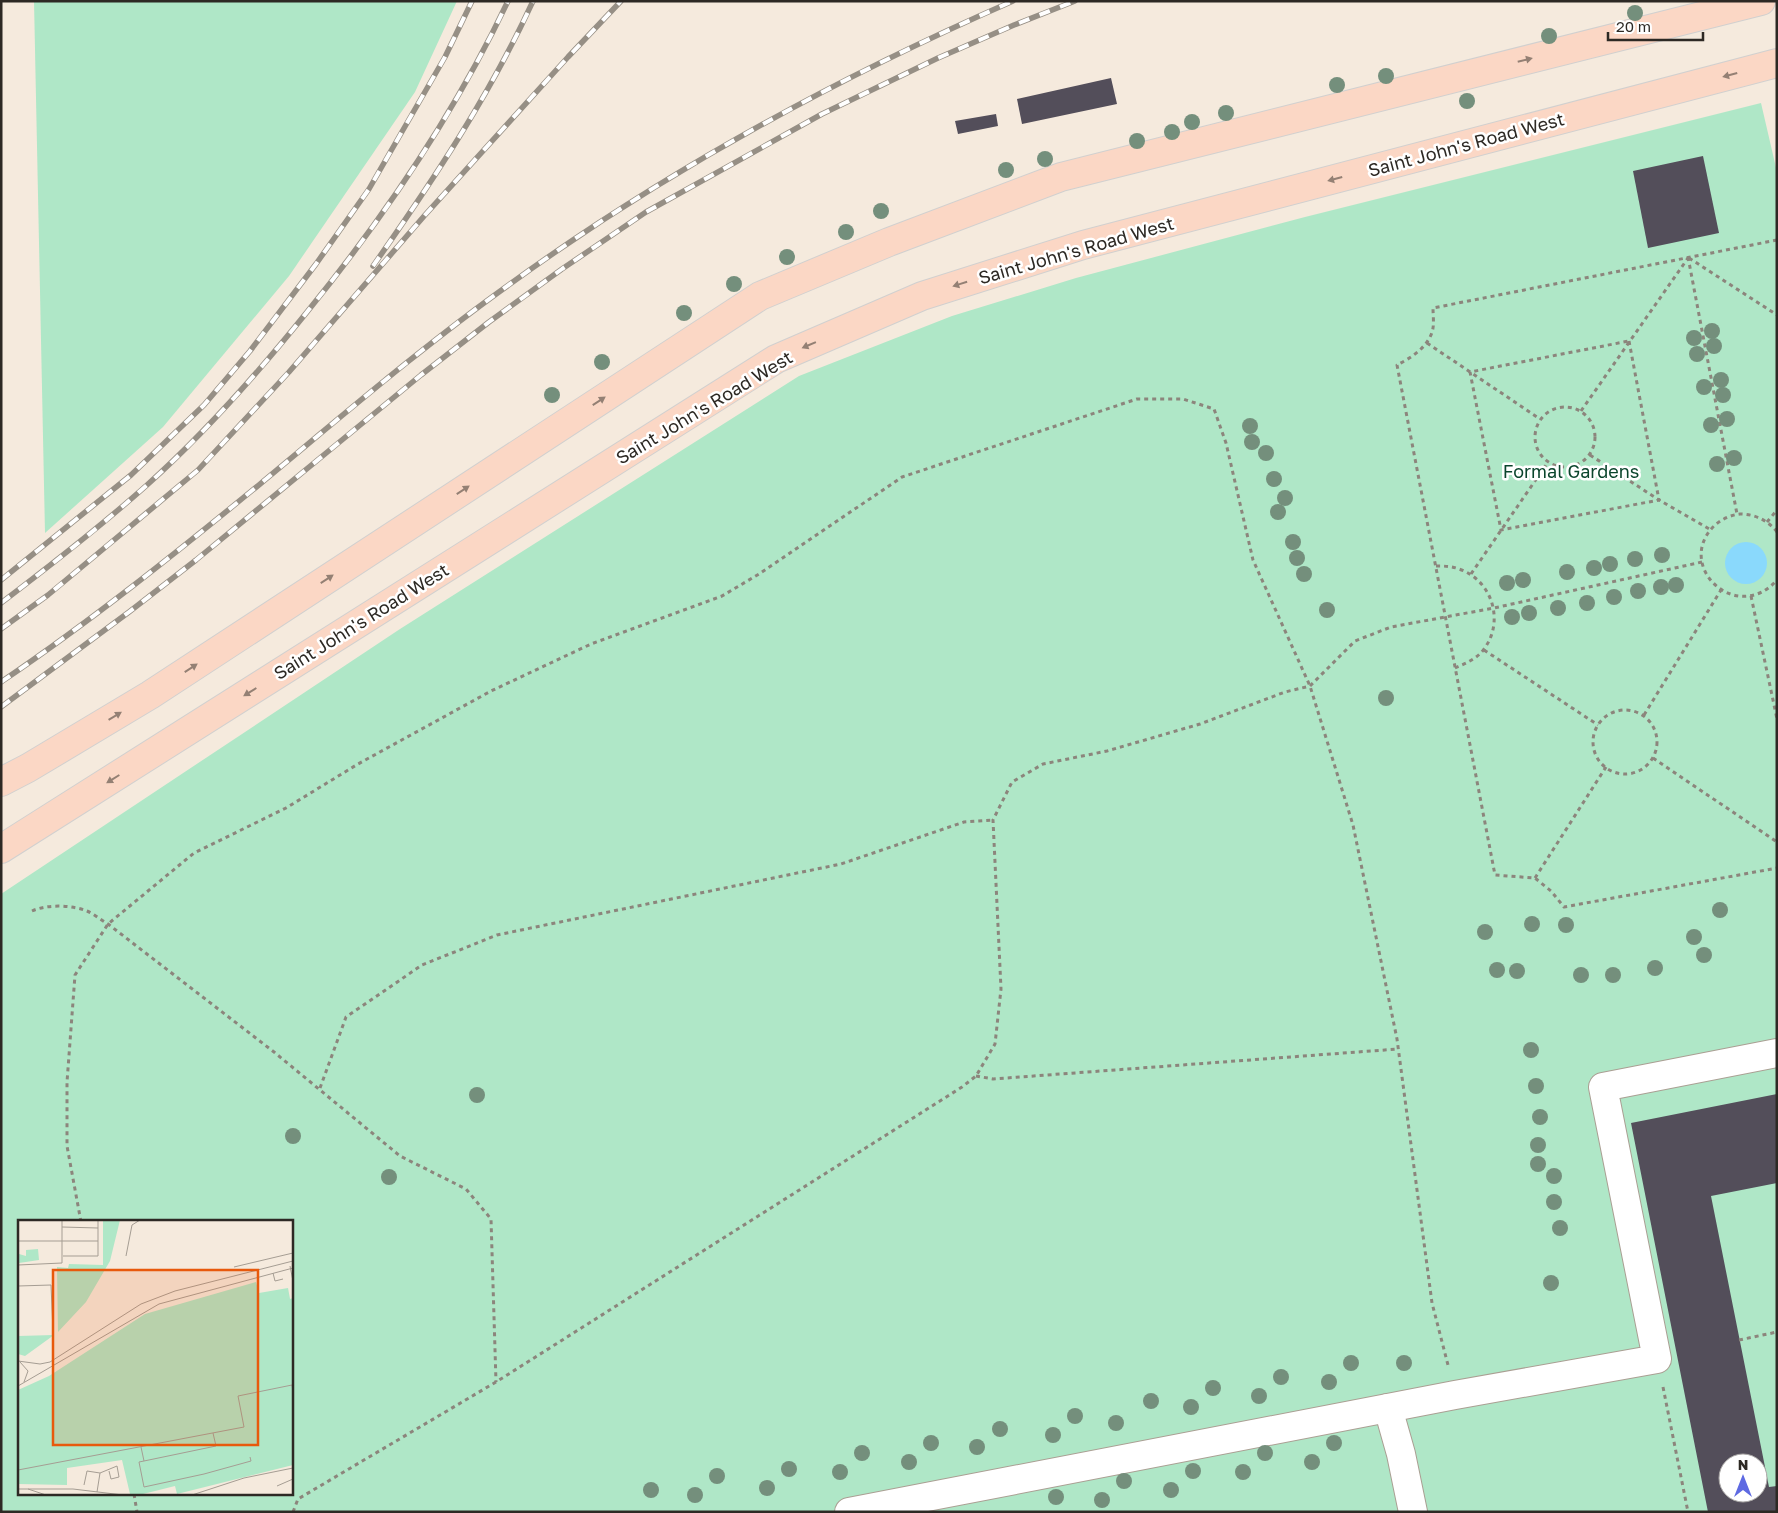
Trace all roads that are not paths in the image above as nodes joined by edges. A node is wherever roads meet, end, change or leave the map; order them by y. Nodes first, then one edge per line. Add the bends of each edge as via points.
1 (1761, 1) edge
2 (1777, 63) edge
3 (1, 782) edge
4 (1, 849) edge
5 (1777, 1053) edge
6 (1388, 1408) junction
7 (849, 1512) edge
8 (1413, 1512) edge

3 -> 1 main road via 150,695 760,296 889,242 1061,177
2 -> 4 main road, Saint John's Road West via 1083,245 922,296 776,359
5 - 6 lane via 1603,1087 1657,1358
6 - 7 lane
6 - 8 lane

